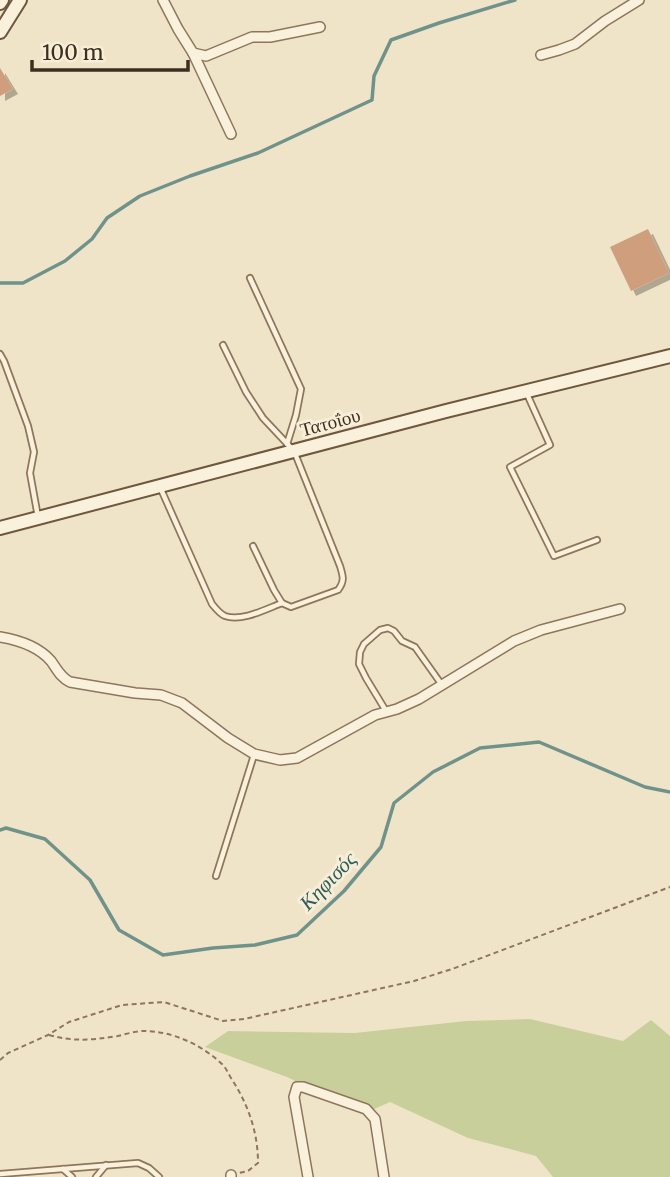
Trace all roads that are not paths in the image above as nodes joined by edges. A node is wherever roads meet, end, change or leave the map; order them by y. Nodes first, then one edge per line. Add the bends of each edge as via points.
1 (20, 0) edge
2 (163, 0) edge
3 (639, 0) edge
4 (320, 27) dead end
5 (0, 32) edge
6 (193, 52) junction
7 (541, 55) dead end
8 (231, 134) dead end
9 (250, 278) dead end
10 (223, 345) dead end
11 (0, 354) edge
12 (670, 356) edge
13 (526, 391) junction
14 (291, 447) junction
15 (159, 486) junction
16 (38, 518) junction
17 (0, 528) edge
18 (597, 540) dead end
19 (253, 546) dead end
20 (282, 603) junction
21 (620, 609) dead end
22 (0, 637) edge
23 (442, 685) junction
24 (386, 711) junction
25 (254, 754) junction
26 (216, 876) dead end
27 (106, 1165) junction
28 (62, 1168) junction
29 (47, 1170) junction
30 (0, 1174) edge
31 (40, 1177) edge
32 (72, 1177) edge
33 (96, 1177) edge
34 (159, 1177) edge
35 (308, 1177) edge
36 (384, 1177) edge

1 - 5 street
2 - 6 street
3 - 7 street via 575,44
4 - 6 street via 252,37 206,56
6 - 8 street
9 - 14 lane via 301,389
10 - 14 lane via 263,418
11 - 16 lane via 28,426
12 - 13 street, Τατοΐου
13 - 14 street, Τατοΐου
13 - 18 lane via 550,445 510,467 554,556
14 - 15 street, Τατοΐου
14 - 20 lane via 344,580 338,590 291,607
15 - 16 street, Τατοΐου
15 - 20 lane via 219,612 234,618
16 - 17 street, Τατοΐου
19 - 20 lane
21 - 23 street via 514,641
22 - 25 street via 38,650 70,682 161,695 182,703
23 - 24 street
23 - 24 lane via 415,647 388,628 380,630 364,644 359,664
24 - 25 street via 297,758 279,760
25 - 26 lane
27 - 28 lane
27 - 33 lane
27 - 34 lane via 138,1163
28 - 29 lane
28 - 32 lane
29 - 30 lane
29 - 31 lane
35 - 36 street via 294,1097 298,1087 370,1113

